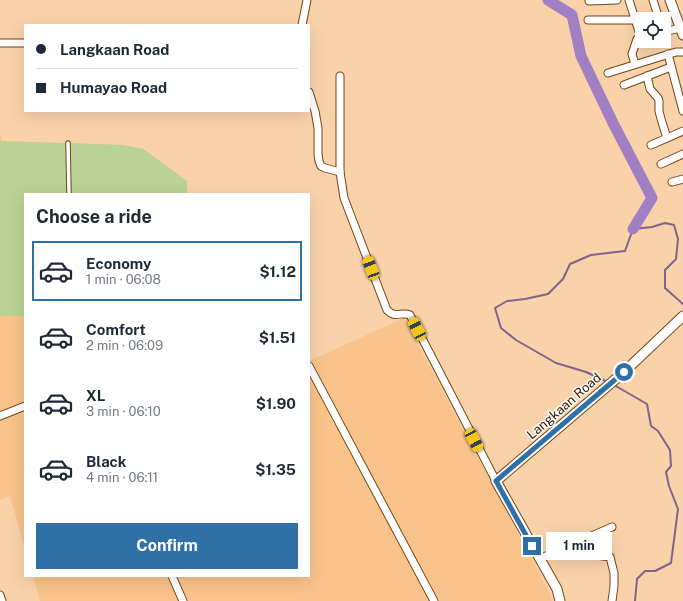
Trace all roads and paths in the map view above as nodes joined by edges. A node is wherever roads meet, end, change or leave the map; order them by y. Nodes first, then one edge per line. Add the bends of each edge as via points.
1 (307, 0) edge
2 (617, 0) edge
3 (629, 0) edge
4 (653, 0) edge
5 (670, 0) edge
6 (589, 1) edge
7 (657, 12) edge
8 (588, 20) dead end
9 (635, 20) joint
10 (302, 24) edge
11 (671, 32) edge
12 (682, 32) edge
13 (0, 43) edge
14 (24, 43) edge
15 (635, 44) edge
16 (683, 52) edge
17 (668, 54) junction
18 (635, 64) junction
19 (671, 67) junction
20 (608, 73) dead end
21 (340, 76) dead end
22 (647, 76) junction
23 (624, 85) dead end
24 (310, 95) edge
25 (683, 111) edge
26 (683, 131) edge
27 (667, 138) junction
28 (68, 143) dead end
29 (651, 145) dead end
30 (683, 154) edge
31 (661, 164) dead end
32 (340, 172) junction
33 (683, 178) edge
34 (672, 182) dead end
35 (69, 193) edge
36 (683, 316) edge
37 (310, 368) edge
38 (24, 406) edge
39 (0, 416) edge
40 (496, 481) junction
41 (612, 527) dead end
42 (583, 539) junction
43 (540, 559) junction
44 (172, 577) edge
45 (0, 595) edge
46 (2, 601) edge
47 (182, 601) edge
48 (434, 601) edge
49 (560, 601) edge
50 (612, 601) edge

1 - 10 street
2 - 6 street
3 - 9 street
4 - 7 street
5 - 12 street
8 - 9 street
11 - 12 street
13 - 14 street
15 - 18 street via 632,54
16 - 17 street
17 - 18 street
17 - 19 street
18 - 20 street
19 - 22 street
19 - 25 street
21 - 32 street
22 - 23 street
22 - 27 street via 650,89 658,98
24 - 32 street via 318,128 318,154 321,166
26 - 27 street
27 - 29 street
28 - 35 lane
30 - 31 street
32 - 40 street via 344,198 387,310 391,314 410,315
33 - 34 street
36 - 40 street, Langkaan Road via 624,372
37 - 48 street
38 - 39 street
40 - 43 street
41 - 42 street
42 - 43 street
42 - 50 street via 592,552 610,557 614,573
43 - 49 street via 557,590
44 - 47 street
45 - 46 street

